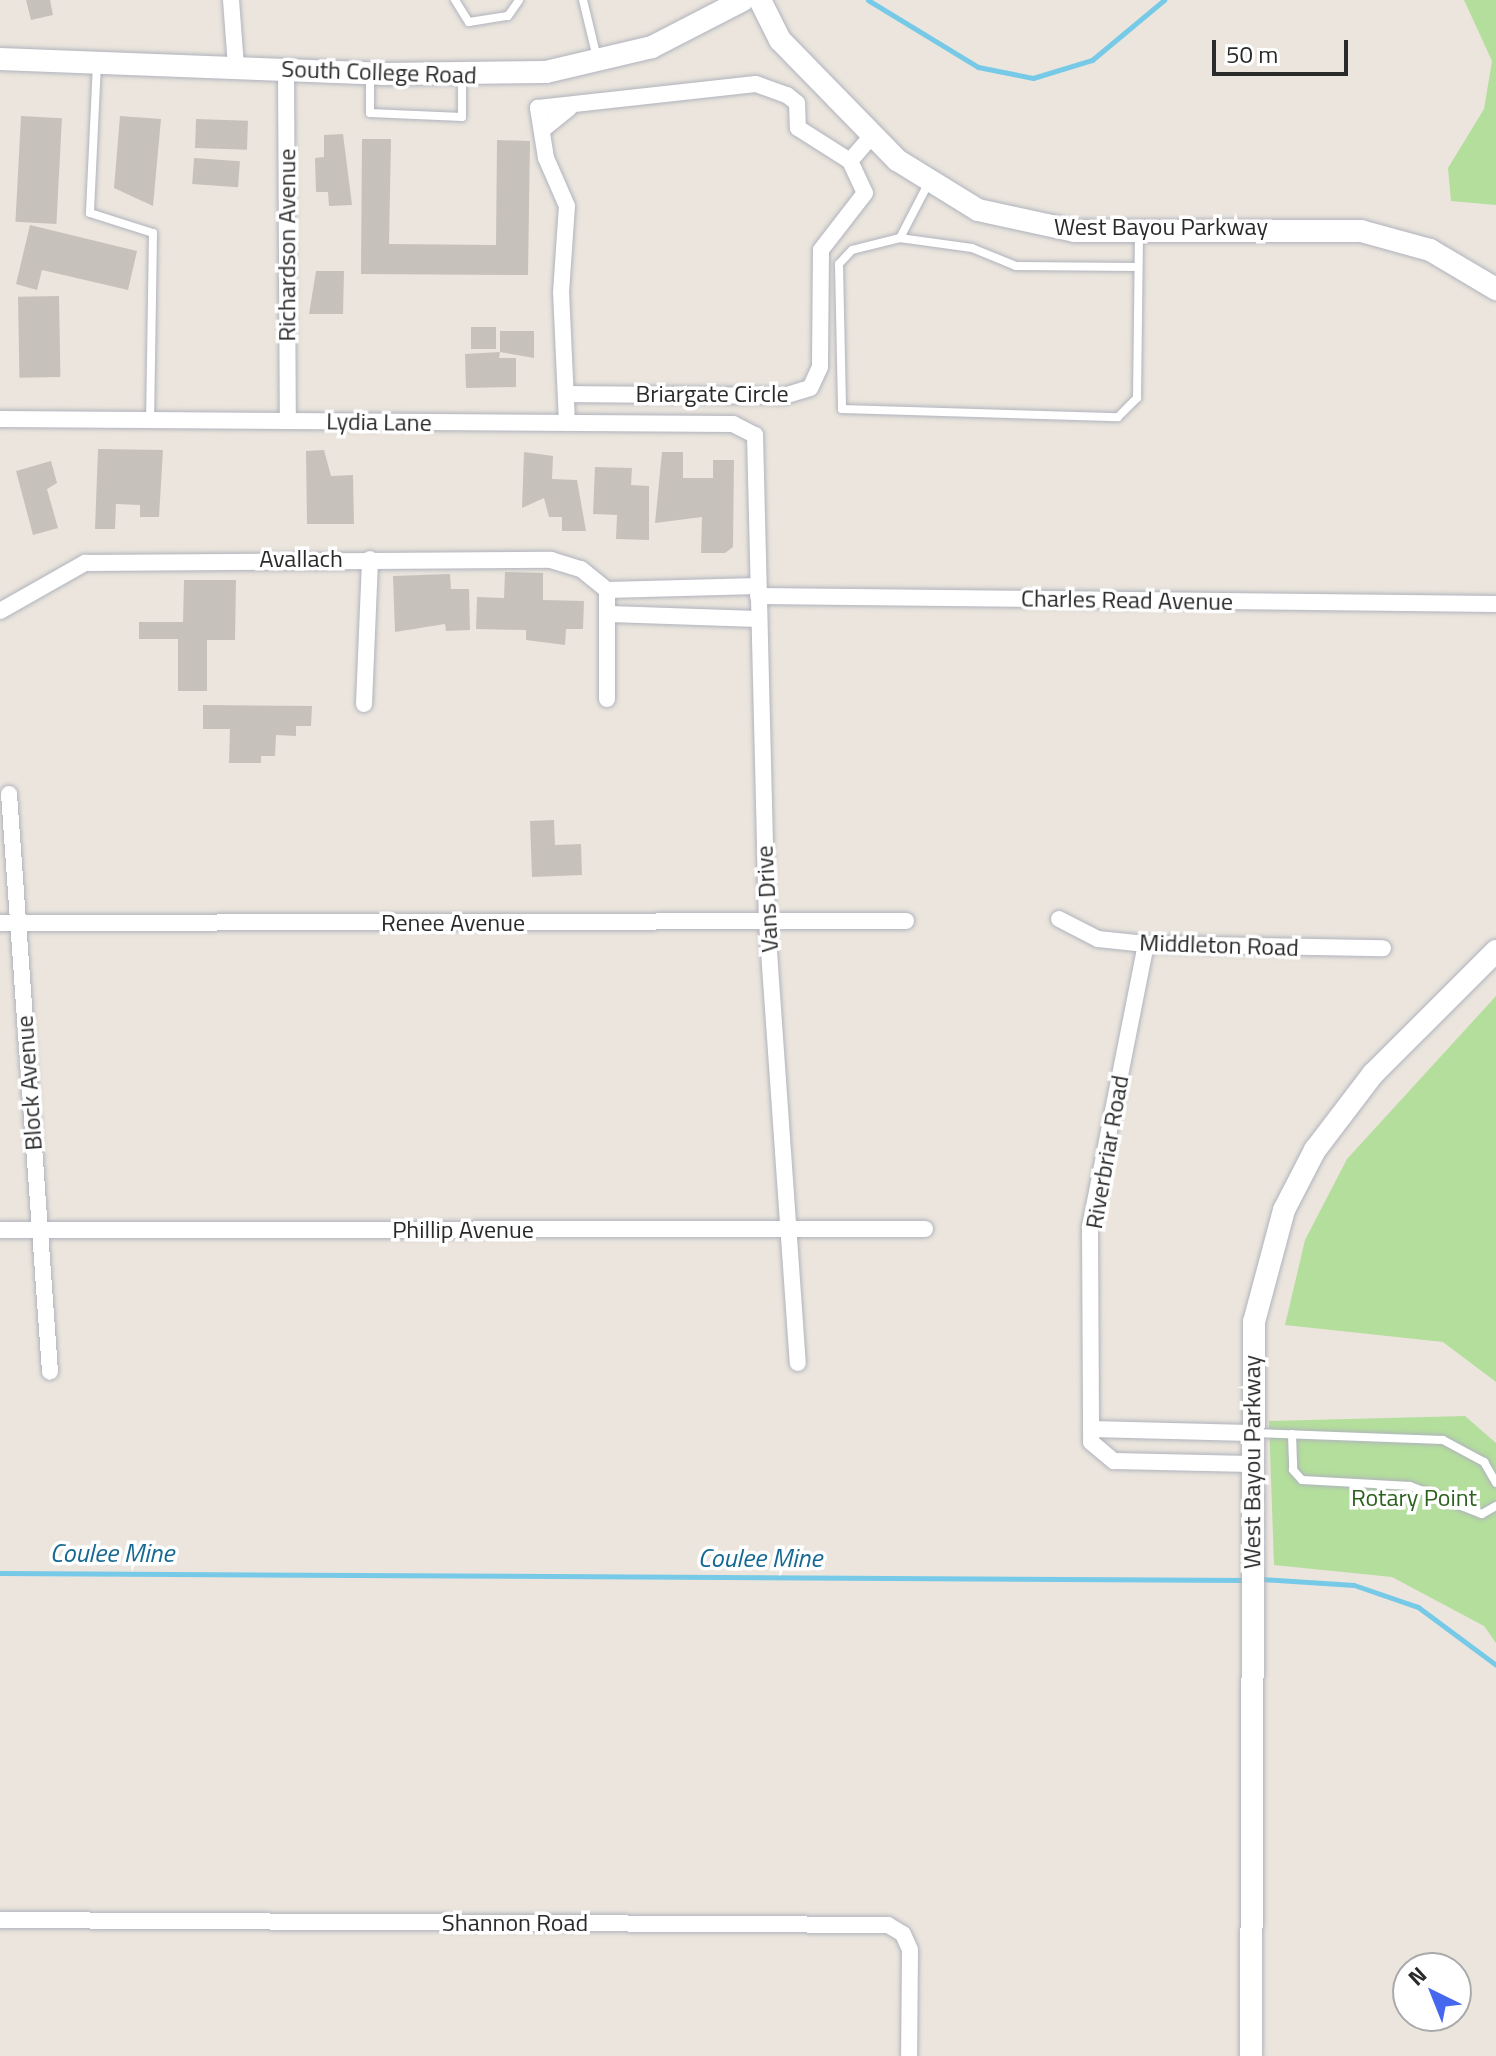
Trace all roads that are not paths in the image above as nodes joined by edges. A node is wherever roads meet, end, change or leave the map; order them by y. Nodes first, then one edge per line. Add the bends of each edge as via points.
1 (231, 0) edge
2 (455, 0) edge
3 (519, 0) edge
4 (583, 0) edge
5 (743, 0) edge
6 (760, 0) edge
7 (0, 59) edge
8 (97, 62) junction
9 (598, 63) junction
10 (236, 67) junction
11 (286, 69) junction
12 (370, 74) junction
13 (462, 76) junction
14 (873, 135) junction
15 (850, 161) junction
16 (928, 184) junction
17 (1140, 229) junction
18 (900, 238) junction
19 (1138, 267) junction
20 (1496, 289) edge
21 (568, 394) junction
22 (0, 419) edge
23 (150, 420) junction
24 (288, 421) junction
25 (567, 423) junction
26 (755, 435) joint
27 (370, 559) junction
28 (607, 590) junction
29 (758, 591) junction
30 (1496, 604) edge
31 (0, 611) edge
32 (610, 614) junction
33 (757, 619) junction
34 (607, 699) dead end
35 (364, 704) dead end
36 (9, 794) dead end
37 (1059, 919) dead end
38 (906, 921) dead end
39 (18, 922) junction
40 (0, 923) edge
41 (767, 923) junction
42 (1146, 944) junction
43 (1383, 948) dead end
44 (1496, 951) edge
45 (925, 1229) dead end
46 (0, 1230) edge
47 (39, 1230) junction
48 (790, 1230) junction
49 (798, 1363) dead end
50 (50, 1372) dead end
51 (1091, 1429) junction
52 (1250, 1433) junction
53 (1292, 1434) junction
54 (1251, 1464) junction
55 (1496, 1483) edge
56 (1496, 1506) edge
57 (0, 1920) edge
58 (909, 2056) edge
59 (1251, 2056) edge

1 - 10 street
2 - 3 lane via 469,22 508,16
4 - 9 lane
5 - 9 street, South College Road via 652,47
6 - 14 street, West Bayou Parkway via 780,40
7 - 8 street, South College Road
8 - 10 street, South College Road
8 - 23 lane via 90,213 153,233
9 - 13 street, South College Road
10 - 11 street, South College Road
11 - 12 street, South College Road
11 - 24 street, Richardson Avenue
12 - 13 street, South College Road
12 - 13 lane via 370,113 462,117
14 - 15 street
14 - 16 street, West Bayou Parkway
15 - 21 street, Briargate Circle via 865,193 821,250 820,367 810,388 784,396
15 - 21 street via 798,128 797,103 756,84 630,94 569,108 543,104 536,114 567,206 561,293
16 - 17 street, West Bayou Parkway via 1028,225
16 - 18 lane
17 - 19 lane
17 - 20 street, West Bayou Parkway via 1361,231 1430,250
18 - 19 lane via 972,248 1016,266
18 - 19 lane via 852,250 839,264 838,397 852,415 1118,417 1137,398
21 - 25 street
22 - 23 street, Lydia Lane
23 - 24 street, Lydia Lane
24 - 25 street, Lydia Lane
25 - 26 street, Lydia Lane via 733,424
26 - 29 street, Vans Drive
27 - 28 street, Avallach via 551,560 581,569
27 - 31 street, Avallach via 85,563
27 - 35 street
28 - 29 street
28 - 32 street
29 - 30 street, Charles Read Avenue
29 - 33 street, Vans Drive
32 - 33 street
32 - 34 street
33 - 41 street, Vans Drive
36 - 39 street, Block Avenue
37 - 42 street, Middleton Road via 1098,939
38 - 41 street, Renee Avenue
39 - 40 street, Renee Avenue
39 - 41 street, Renee Avenue
39 - 47 street, Block Avenue
41 - 48 street, Vans Drive
42 - 43 street, Middleton Road
42 - 51 street, Riverbriar Road via 1090,1227
44 - 52 street, West Bayou Parkway via 1373,1074 1301,1175 1254,1322
45 - 48 street, Phillip Avenue
46 - 47 street, Phillip Avenue
47 - 48 street, Phillip Avenue
47 - 50 street, Block Avenue
48 - 49 street, Vans Drive
51 - 52 street
51 - 54 street, Riverbriar Road via 1098,1454
52 - 53 lane
52 - 54 street, West Bayou Parkway
53 - 55 lane via 1443,1440 1484,1462
53 - 56 lane via 1293,1470 1302,1480 1410,1486 1482,1514
54 - 59 street, West Bayou Parkway
57 - 58 street, Shannon Road via 888,1925 903,1934 910,1950

